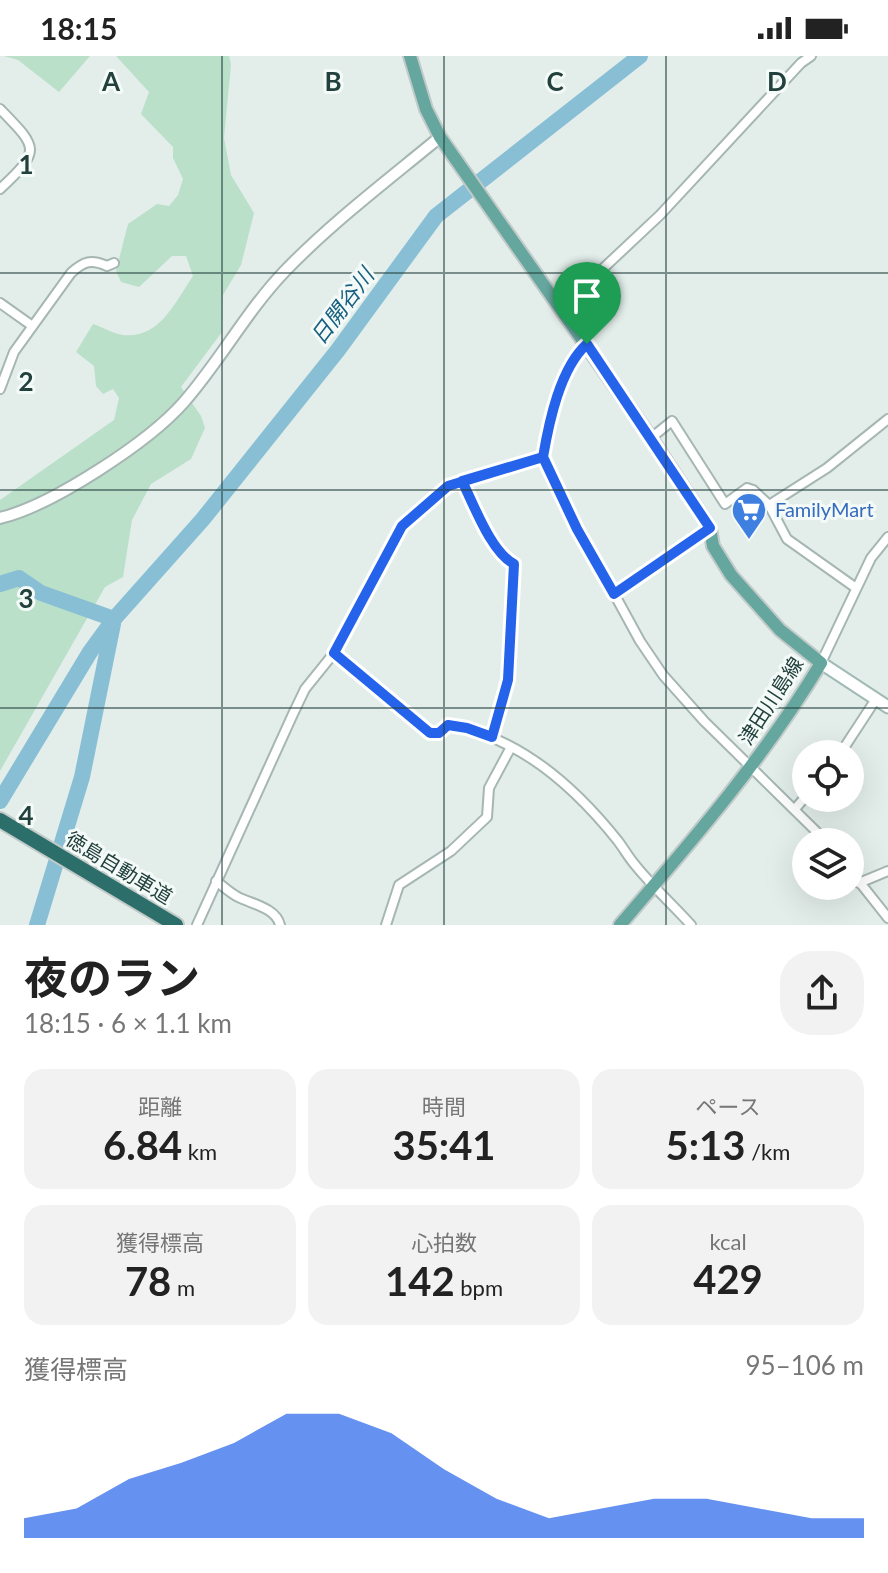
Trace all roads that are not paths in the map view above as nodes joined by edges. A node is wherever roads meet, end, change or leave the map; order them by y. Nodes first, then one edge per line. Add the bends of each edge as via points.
1 (410, 56) edge
2 (811, 56) edge
3 (0, 109) edge
4 (440, 137) junction
5 (0, 189) edge
6 (114, 263) dead end
7 (0, 303) edge
8 (561, 308) junction
9 (31, 325) junction
10 (587, 344) junction
11 (0, 389) edge
12 (888, 419) edge
13 (651, 438) junction
14 (543, 457) junction
15 (462, 481) junction
16 (769, 505) junction
17 (0, 518) edge
18 (710, 528) junction
19 (888, 537) edge
20 (856, 588) junction
21 (614, 594) junction
22 (334, 653) junction
23 (821, 663) junction
24 (876, 699) junction
25 (888, 707) edge
26 (492, 737) junction
27 (849, 740) edge
28 (511, 747) junction
29 (752, 766) junction
30 (792, 806) edge
31 (798, 812) edge
32 (0, 820) edge
33 (813, 828) edge
34 (888, 871) edge
35 (216, 881) junction
36 (864, 881) edge
37 (655, 885) junction
38 (864, 889) edge
39 (888, 918) edge
40 (176, 925) edge
41 (197, 925) edge
42 (280, 925) edge
43 (386, 925) edge
44 (620, 925) edge
45 (691, 925) edge

1 - 4 main road, 津田川島線
2 - 8 street via 660,215
3 - 5 street via 32,146 30,158
4 - 8 main road, 津田川島線
4 - 17 street via 285,272 172,415 100,468 21,513
6 - 9 street via 81,263
7 - 9 street
8 - 10 main road, 津田川島線
9 - 11 street
10 - 13 main road, 津田川島線
10 - 14 street via 569,364
12 - 16 street
13 - 16 street via 672,421 725,504 747,488
13 - 18 main road, 津田川島線
14 - 15 street
14 - 21 street
15 - 22 street via 438,493 402,526
15 - 26 street via 500,551 514,564 508,680
16 - 20 street via 787,539
18 - 21 street
18 - 23 main road, 津田川島線 via 713,546 731,575 780,630
19 - 20 street
20 - 23 street
21 - 29 street via 663,675
22 - 26 street via 430,733 448,725
22 - 35 street via 305,689
23 - 24 main road
23 - 29 main road, 津田川島線
24 - 25 main road
24 - 27 street
26 - 28 street
28 - 37 street via 554,773
28 - 43 street via 489,788 487,817 451,851 399,885
29 - 30 street
29 - 37 main road, 津田川島線
31 - 33 street
32 - 40 highway, 徳島自動車道
34 - 36 street
35 - 41 street
35 - 42 street via 272,912
37 - 44 main road, 津田川島線
37 - 45 street
38 - 39 street

